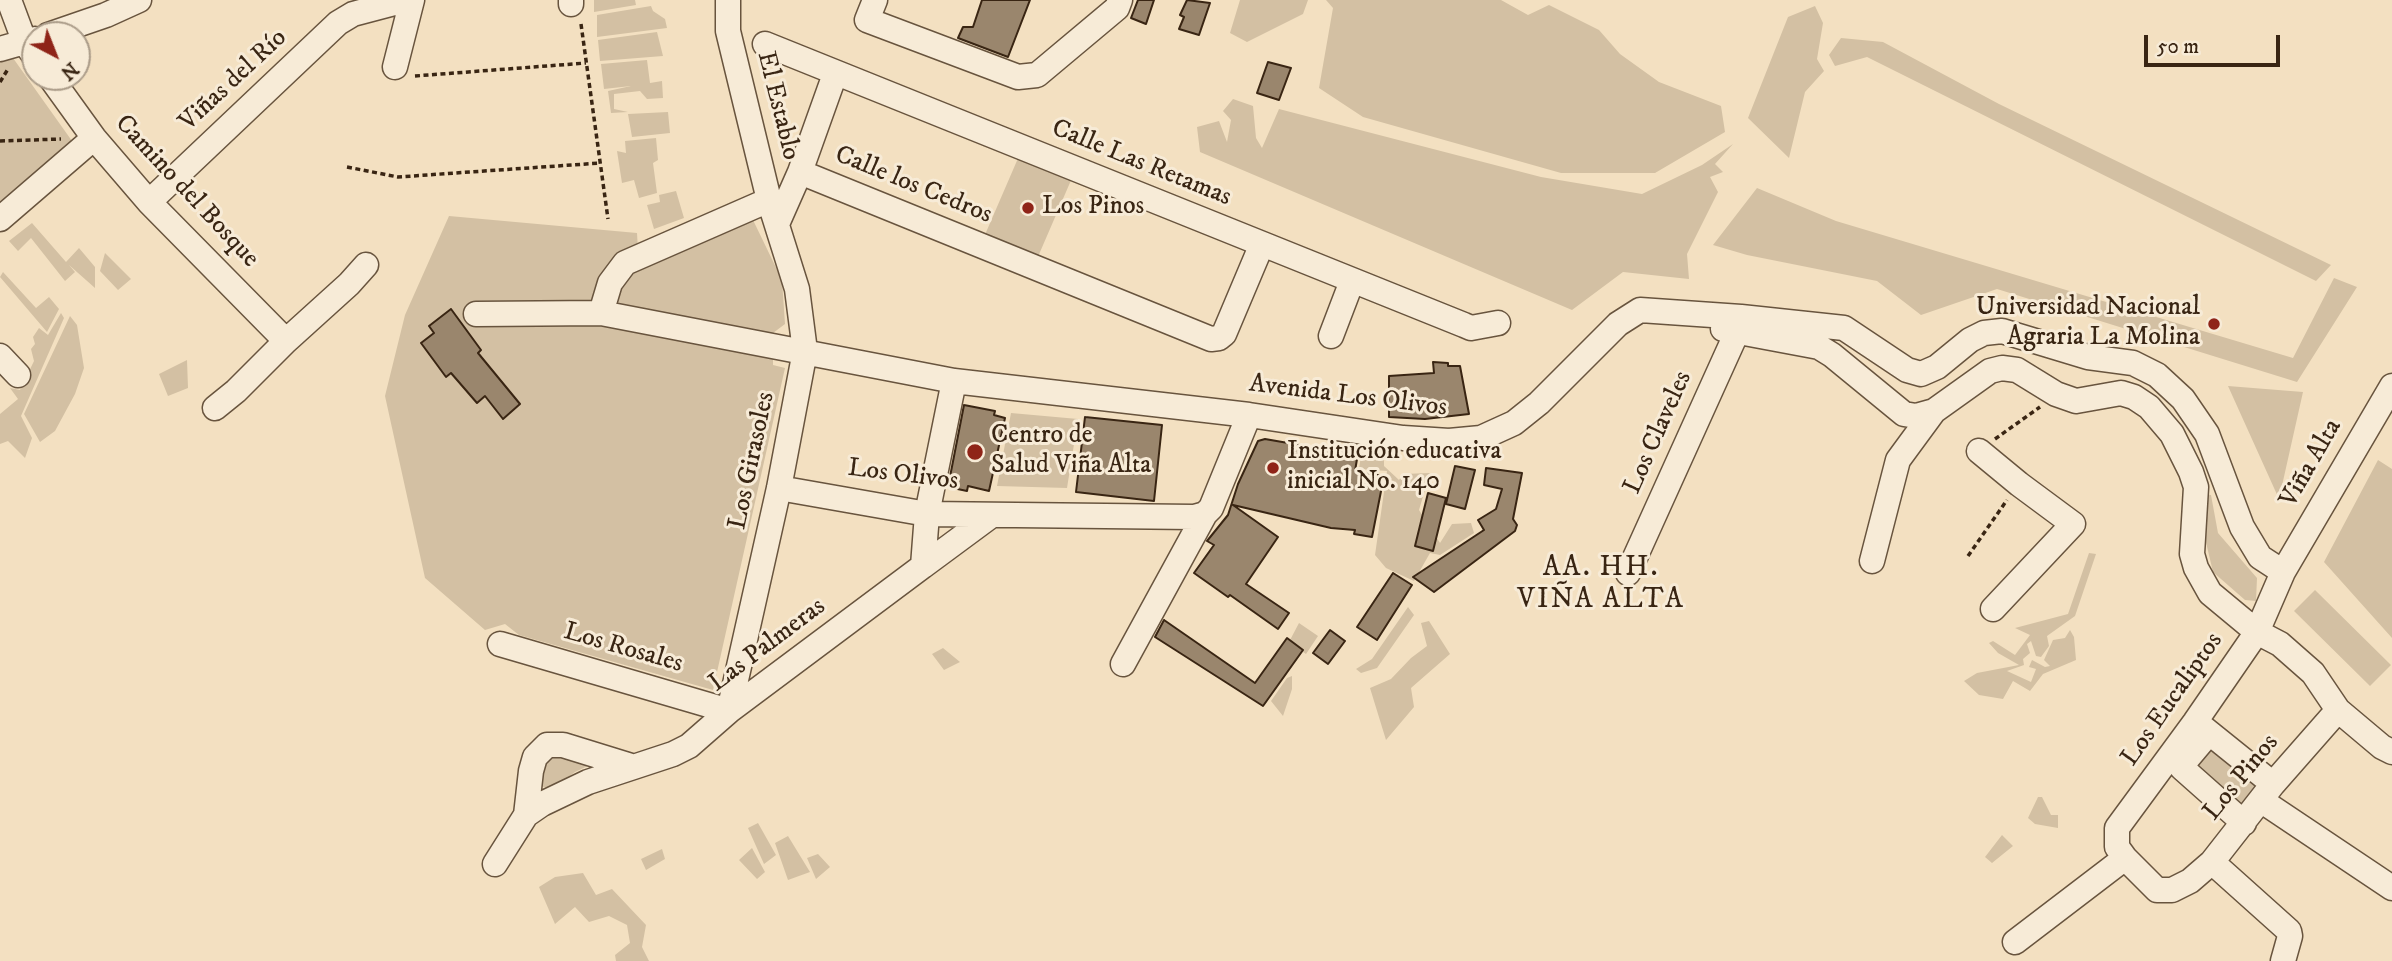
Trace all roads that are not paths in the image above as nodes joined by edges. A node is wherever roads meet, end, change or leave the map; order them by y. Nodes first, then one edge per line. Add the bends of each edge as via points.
1 (9, 0) edge
2 (139, 0) edge
3 (406, 0) edge
4 (412, 0) edge
5 (728, 0) edge
6 (875, 0) edge
7 (1120, 0) edge
8 (22, 21) edge
9 (91, 21) edge
10 (765, 44) dead end
11 (21, 46) edge
12 (0, 50) edge
13 (404, 71) road end
14 (835, 74) junction
15 (60, 91) edge
16 (94, 138) junction
17 (800, 172) junction
18 (769, 200) junction
19 (149, 202) junction
20 (0, 219) edge
21 (777, 224) junction
22 (1262, 244) junction
23 (366, 265) dead end
24 (1352, 281) junction
25 (601, 313) junction
26 (476, 314) dead end
27 (1498, 323) dead end
28 (1739, 324) junction
29 (1331, 336) dead end
30 (286, 341) junction
31 (806, 351) junction
32 (0, 356) edge
33 (18, 375) dead end
34 (954, 380) junction
35 (2392, 386) edge
36 (215, 408) dead end
37 (1934, 411) junction
38 (1250, 415) junction
39 (1979, 451) road end
40 (779, 488) junction
41 (1205, 513) junction
42 (927, 514) junction
43 (992, 514) junction
44 (1872, 561) dead end
45 (923, 566) junction
46 (2283, 572) junction
47 (1628, 573) dead end
48 (1993, 609) dead end
49 (2257, 632) junction
50 (500, 644) dead end
51 (1123, 664) dead end
52 (2338, 710) junction
53 (729, 711) junction
54 (2202, 727) junction
55 (2389, 746) edge
56 (631, 766) junction
57 (2267, 793) junction
58 (526, 815) junction
59 (2244, 823) junction
60 (2125, 858) junction
61 (2212, 862) junction
62 (495, 864) dead end
63 (2392, 888) edge
64 (2015, 942) dead end
65 (2283, 961) edge

1 - 8 street
2 - 9 street
3 - 19 street, Viñas del Río via 353,14 338,23
4 - 13 street
5 - 18 street, El Establo via 728,31
6 - 7 street via 867,20 1018,77 1037,75 1117,8
10 - 14 street, Calle Las Retamas
11 - 12 street
14 - 17 street
14 - 22 street, Calle Las Retamas
15 - 16 street, Camino del Bosque
16 - 19 street, Camino del Bosque
16 - 20 street
17 - 21 street
17 - 22 street, Calle los Cedros via 1211,339 1224,334
18 - 21 street, El Establo
18 - 25 street via 625,263 610,283
19 - 30 street, Camino del Bosque
21 - 31 street, Los Girasoles via 797,289
22 - 24 street, Calle Las Retamas
23 - 30 street
24 - 27 street, Calle Las Retamas via 1471,328
24 - 29 street
25 - 26 street, Avenida Los Olivos
25 - 31 street, Avenida Los Olivos
28 - 37 street via 1819,347 1904,414
28 - 38 street, Avenida Los Olivos via 1640,310 1618,324 1539,403 1514,423 1481,438 1449,442 1403,438
28 - 46 street, Avenida Los Olivos via 1844,328 1907,370 1921,374 1970,340 2002,331 2088,357 2133,363 2157,375 2183,399 2207,434 2242,527 2260,557
28 - 47 street, Los Claveles
30 - 36 street
31 - 34 street, Avenida Los Olivos
31 - 40 street, Los Girasoles
32 - 33 street
34 - 38 street, Avenida Los Olivos
34 - 42 street
35 - 46 street, Viña Alta
37 - 44 street via 1898,460
37 - 49 street via 1990,371 2002,368 2017,370 2076,401 2121,393 2149,407 2172,434 2196,487 2192,554 2196,568 2210,593
38 - 41 street
39 - 48 street via 2073,524
40 - 42 street, Los Olivos
40 - 53 street, Los Girasoles
41 - 43 street, Los Olivos via 1194,517
41 - 51 street
42 - 43 street, Los Olivos
42 - 45 street
43 - 45 street, Las Palmeras
45 - 53 street, Las Palmeras
46 - 49 street, Los Eucaliptos
49 - 52 street via 2280,644 2313,673
49 - 54 street, Los Eucaliptos
50 - 53 street, Los Rosales
52 - 55 street
52 - 57 street, Los Pinos
53 - 56 street, Las Palmeras via 681,751
54 - 57 street
54 - 59 street via 2182,768
54 - 60 street, Los Eucaliptos via 2117,828 2117,846
56 - 58 street, Las Palmeras via 569,791
56 - 58 street via 563,745 547,745 530,771
57 - 59 street, Los Pinos
57 - 63 street
58 - 62 street, Las Palmeras
59 - 61 street, Los Pinos
60 - 61 street, Los Pinos via 2157,890 2172,890 2190,881
60 - 64 street
61 - 65 street via 2289,931

